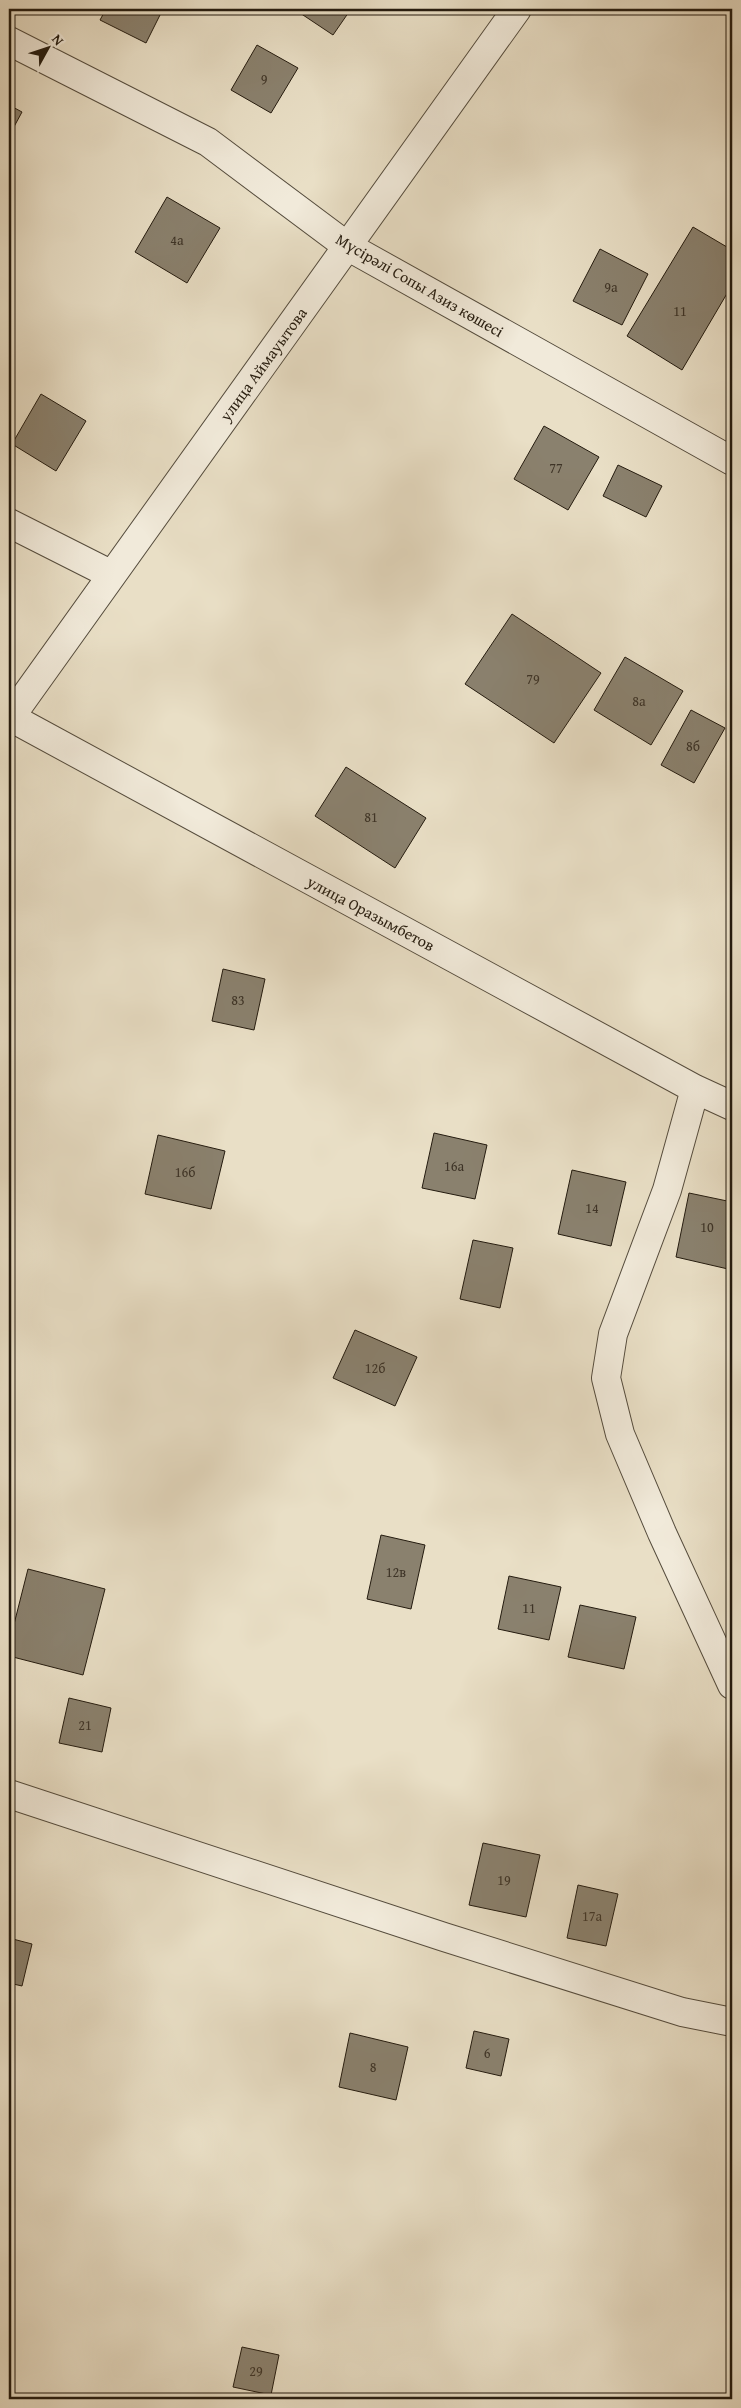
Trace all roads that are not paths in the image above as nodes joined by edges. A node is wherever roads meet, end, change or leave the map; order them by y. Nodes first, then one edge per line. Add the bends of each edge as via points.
1 (517, 9) edge
2 (9, 41) edge
3 (347, 246) junction
4 (732, 462) edge
5 (9, 523) edge
6 (112, 575) junction
7 (9, 718) edge
8 (695, 1088) junction
9 (732, 1106) edge
10 (732, 1684) edge
11 (9, 1794) edge
12 (732, 2022) edge

1 - 3 street, улица Аймауытова
2 - 3 street, Мүсірәлі Сопы Азиз көшесі via 208,142
3 - 4 street, Мүсірәлі Сопы Азиз көшесі
3 - 6 street, улица Аймауытова
5 - 6 street
6 - 7 street, улица Аймауытова
7 - 8 street, улица Оразымбетов
8 - 9 street, улица Оразымбетов
8 - 10 street via 667,1190 613,1334 606,1378 620,1434
11 - 12 street via 444,1937 682,2012

